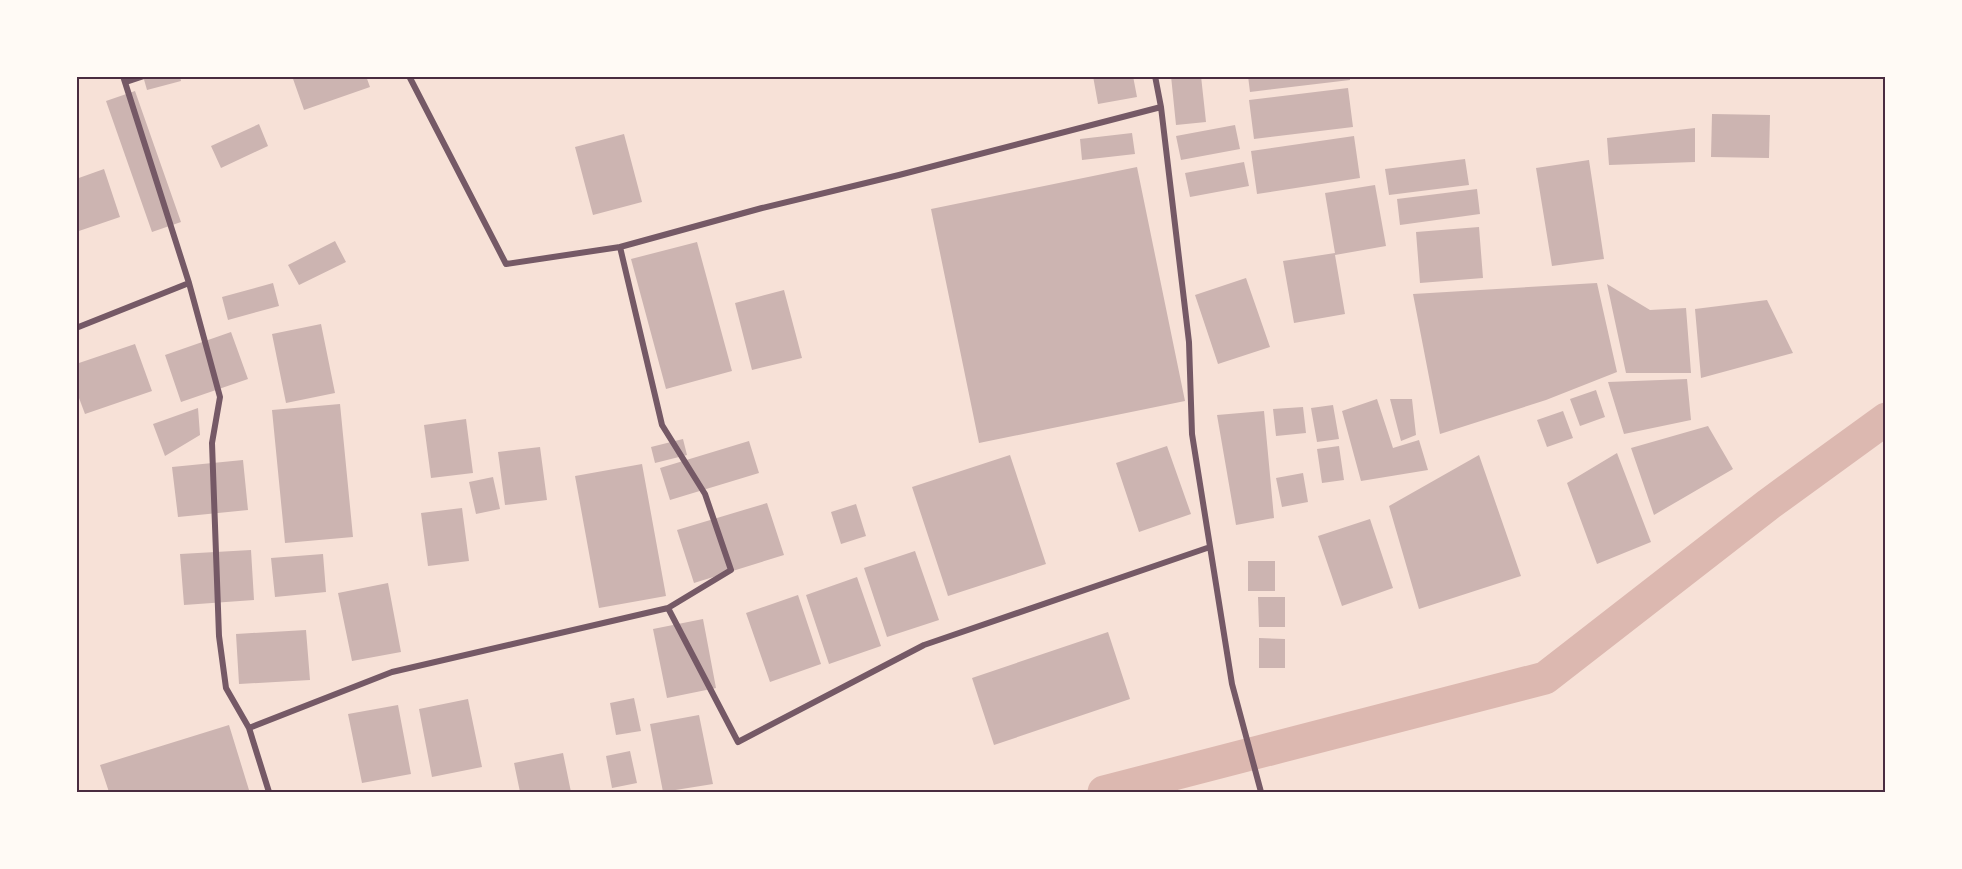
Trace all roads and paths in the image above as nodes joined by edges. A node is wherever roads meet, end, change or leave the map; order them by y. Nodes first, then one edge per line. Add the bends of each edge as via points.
1 (144, 76) edge
2 (409, 76) edge
3 (1155, 76) edge
4 (124, 79) edge
5 (1161, 107) junction
6 (620, 247) junction
7 (189, 283) junction
8 (76, 328) edge
9 (1210, 547) junction
10 (668, 608) junction
11 (249, 728) junction
12 (269, 792) edge
13 (1261, 792) edge

1 - 4 street
2 - 6 street via 506,264
3 - 5 street
4 - 7 street
5 - 6 street
5 - 9 street via 1189,342 1192,434
6 - 10 street via 662,425 705,494 731,570
7 - 8 street
7 - 11 street via 220,397 212,443 219,636 226,688
9 - 10 street via 924,645 738,742
9 - 13 street via 1232,684
10 - 11 street via 392,672
11 - 12 street

